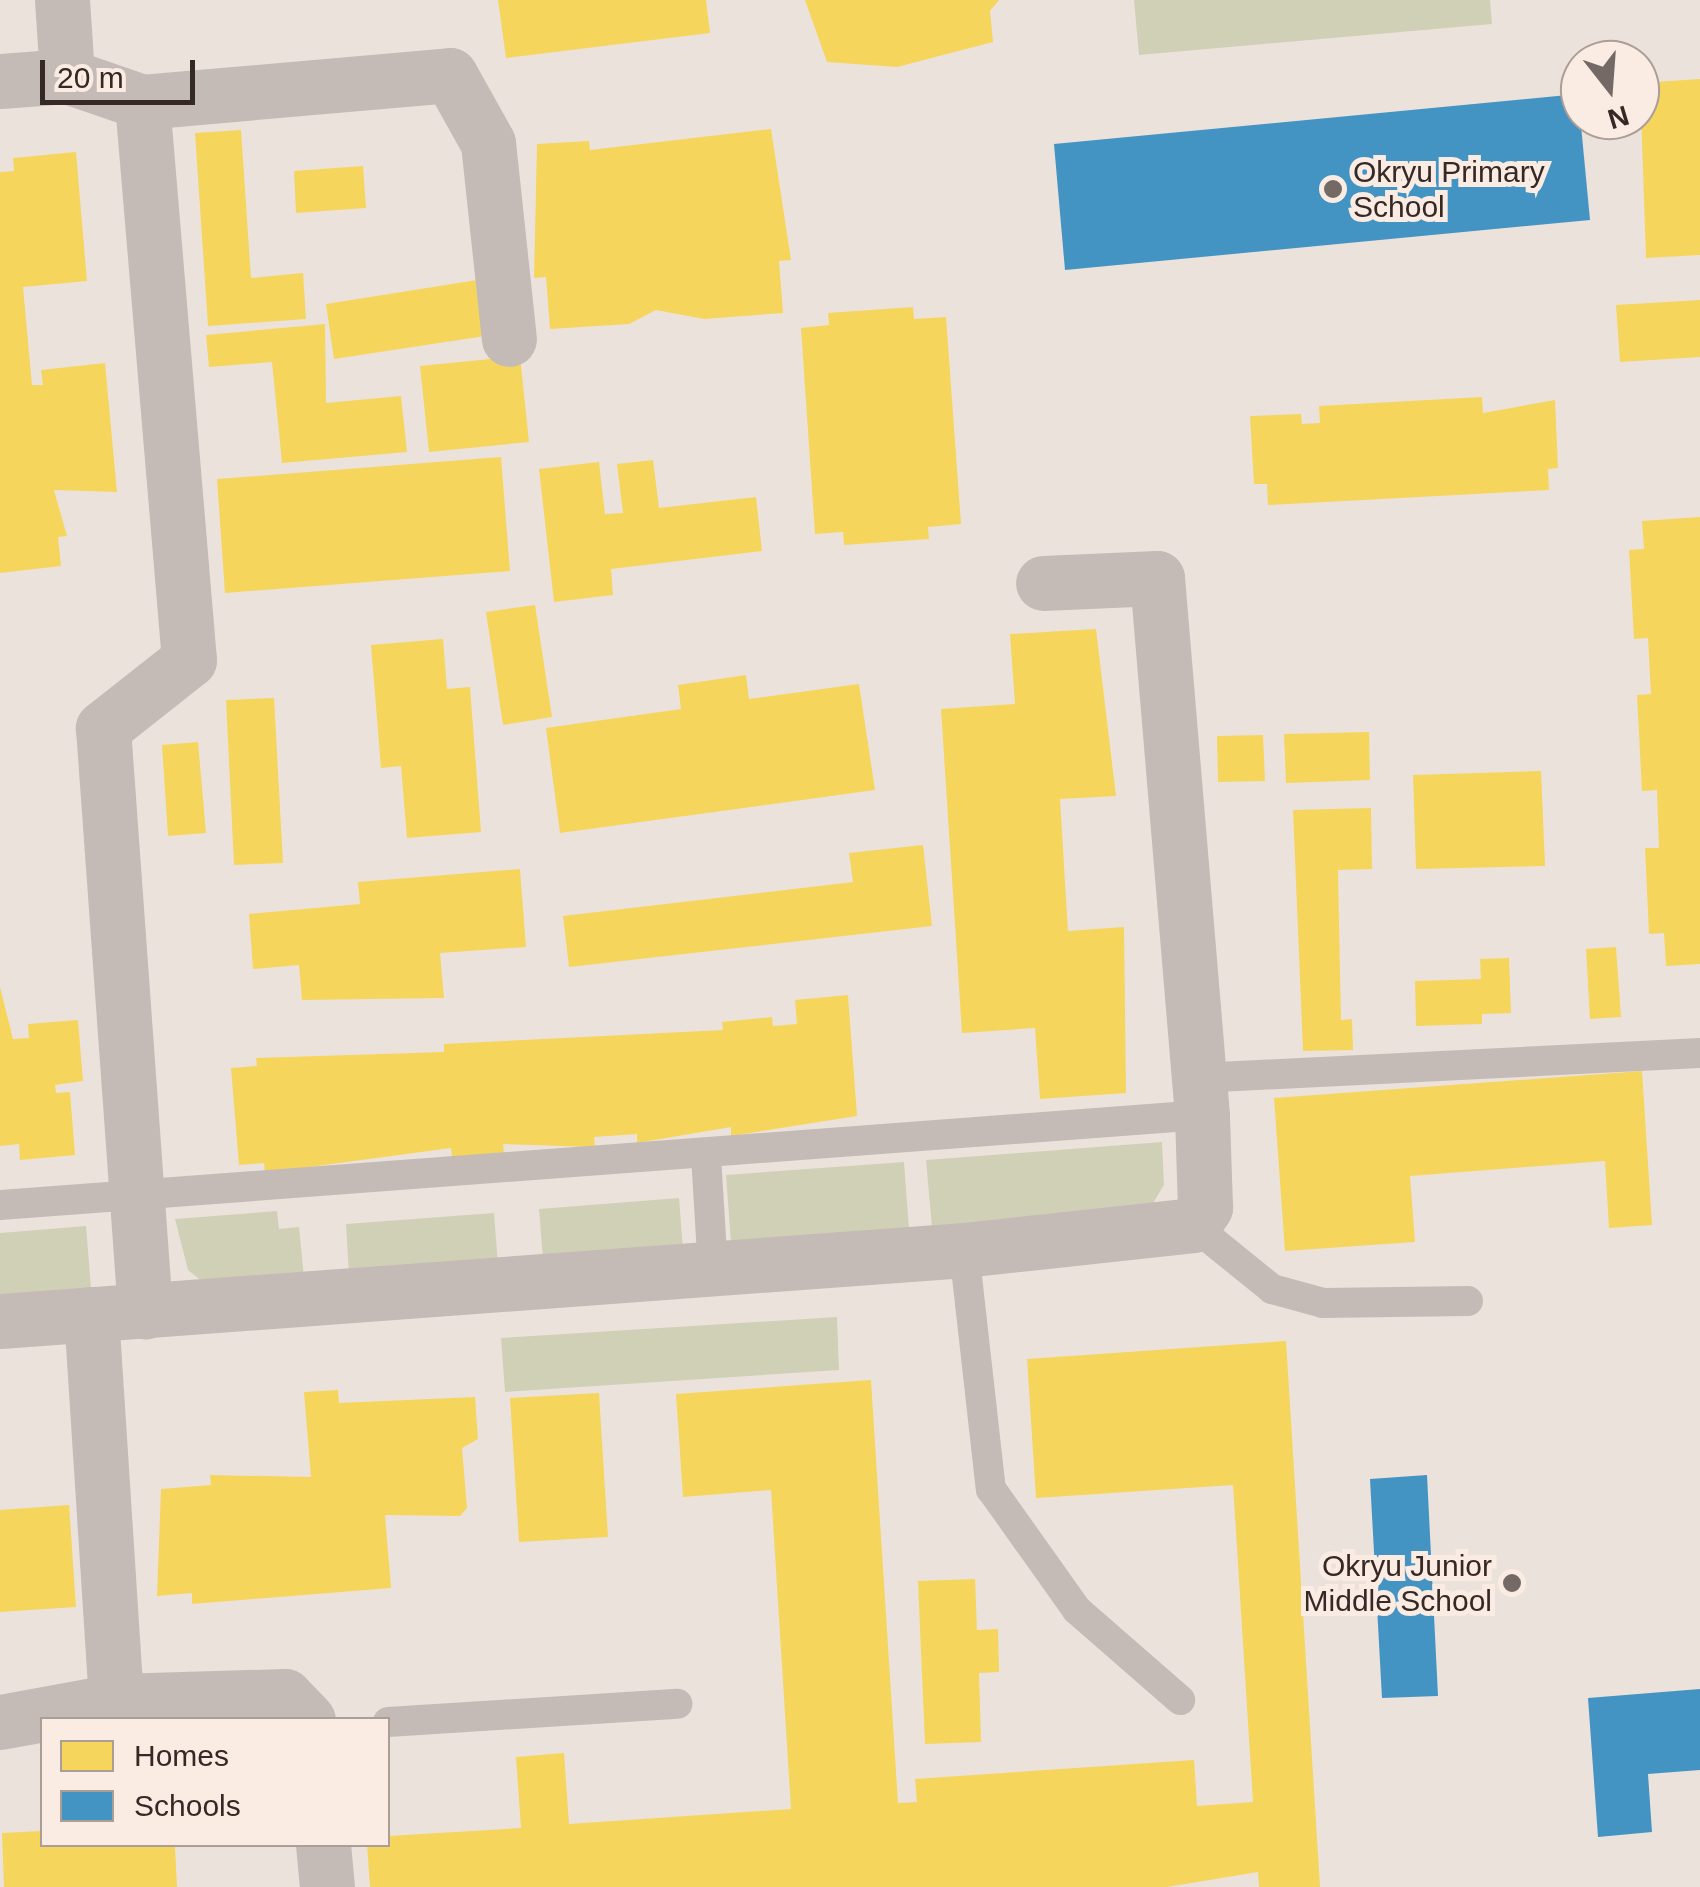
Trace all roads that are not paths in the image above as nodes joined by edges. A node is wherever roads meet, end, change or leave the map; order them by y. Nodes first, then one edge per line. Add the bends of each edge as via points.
1 (62, 0) edge
2 (67, 76) junction
3 (0, 81) edge
4 (142, 102) junction
5 (509, 339) dead end
6 (1042, 584) dead end
7 (1700, 1053) edge
8 (1200, 1097) junction
9 (706, 1156) junction
10 (135, 1196) junction
11 (0, 1205) edge
12 (1193, 1224) junction
13 (964, 1250) junction
14 (714, 1270) junction
15 (1468, 1301) dead end
16 (145, 1310) junction
17 (91, 1314) junction
18 (0, 1322) edge
19 (1180, 1700) dead end
20 (116, 1702) junction
21 (677, 1704) dead end
22 (305, 1717) edge
23 (0, 1722) edge
24 (390, 1722) edge
25 (324, 1847) edge
26 (327, 1887) edge

1 - 2 street
2 - 3 street
2 - 4 street
4 - 5 street via 450,76 488,142
4 - 10 street via 188,660 103,728
6 - 8 street via 1158,578
7 - 8 lane
8 - 9 lane
8 - 12 street via 1205,1208
9 - 10 lane
9 - 14 lane
10 - 11 lane
10 - 16 street
12 - 13 street
12 - 15 lane via 1272,1289 1322,1303
13 - 14 street
13 - 19 lane via 991,1489 1077,1610
14 - 16 street
16 - 17 street
17 - 18 street
17 - 20 street
20 - 22 street via 285,1696
20 - 23 street
21 - 24 lane
25 - 26 street

